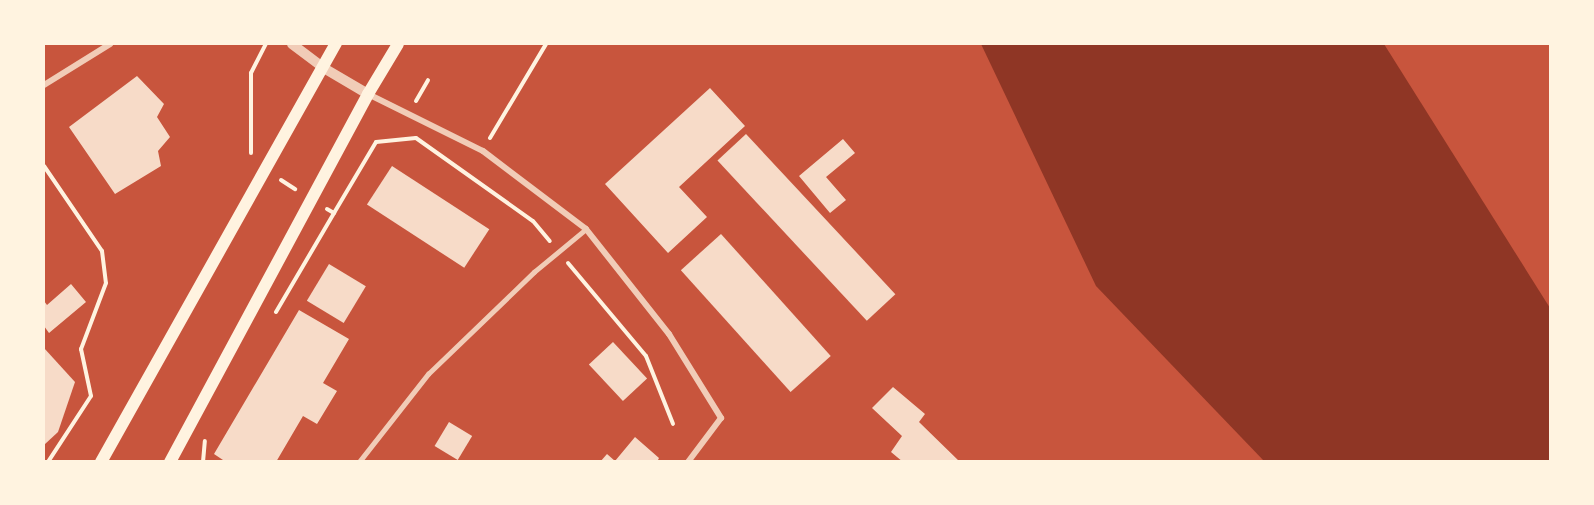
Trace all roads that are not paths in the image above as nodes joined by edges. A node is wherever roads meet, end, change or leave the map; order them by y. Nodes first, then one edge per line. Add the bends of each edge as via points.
1 (110, 44) edge
2 (292, 44) edge
3 (336, 44) edge
4 (398, 44) edge
5 (322, 67) junction
6 (44, 85) edge
7 (368, 94) junction
8 (586, 229) junction
9 (101, 462) edge
10 (170, 462) edge
11 (359, 462) edge
12 (688, 462) edge

1 - 6 street
2 - 5 street
3 - 5 main road
4 - 7 main road
5 - 7 street
5 - 9 main road
7 - 8 street via 483,151
7 - 10 main road
8 - 11 lane via 428,374
8 - 12 street via 669,334 721,418

